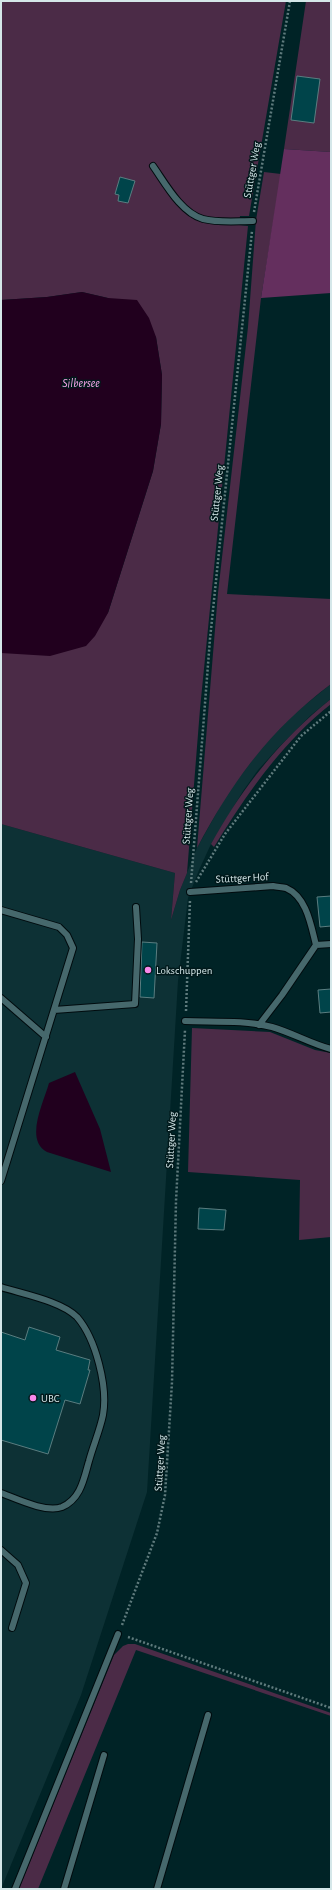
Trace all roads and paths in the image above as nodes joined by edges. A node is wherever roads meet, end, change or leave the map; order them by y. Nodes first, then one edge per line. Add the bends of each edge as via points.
1 (290, 1) edge
2 (153, 166) dead end
3 (253, 221) junction
4 (331, 711) edge
5 (190, 892) junction
6 (136, 907) dead end
7 (1, 910) edge
8 (331, 944) edge
9 (316, 945) junction
10 (1, 998) edge
11 (54, 1010) junction
12 (185, 1021) junction
13 (259, 1024) junction
14 (46, 1037) junction
15 (331, 1049) edge
16 (1, 1181) edge
17 (1, 1287) edge
18 (1, 1493) edge
19 (1, 1550) edge
20 (12, 1628) dead end
21 (119, 1632) junction
22 (331, 1708) edge
23 (208, 1715) dead end
24 (104, 1755) dead end
25 (15, 1889) edge
26 (64, 1889) edge
27 (157, 1889) edge

1 - 3 path, Stüttger Weg
2 - 3 lane via 180,202 198,217 215,221
3 - 5 path, Stüttger Weg via 210,639
4 - 5 path via 301,736 264,783 225,834
5 - 9 lane, Stüttger Hof via 273,886 286,888 299,899 308,914
5 - 12 path, Stüttger Weg
6 - 11 lane via 136,1004
7 - 11 lane via 59,927 67,935 73,948
8 - 9 lane
9 - 13 lane
10 - 14 lane
11 - 14 lane
12 - 13 lane
12 - 21 path, Stüttger Weg via 166,1495 157,1533
13 - 15 lane
14 - 16 lane
17 - 18 lane via 56,1304 78,1319 94,1350 104,1395 103,1415 82,1486 74,1499 62,1507 51,1509
19 - 20 lane via 18,1565 26,1583
21 - 22 path
21 - 25 lane
23 - 27 lane
24 - 26 lane

